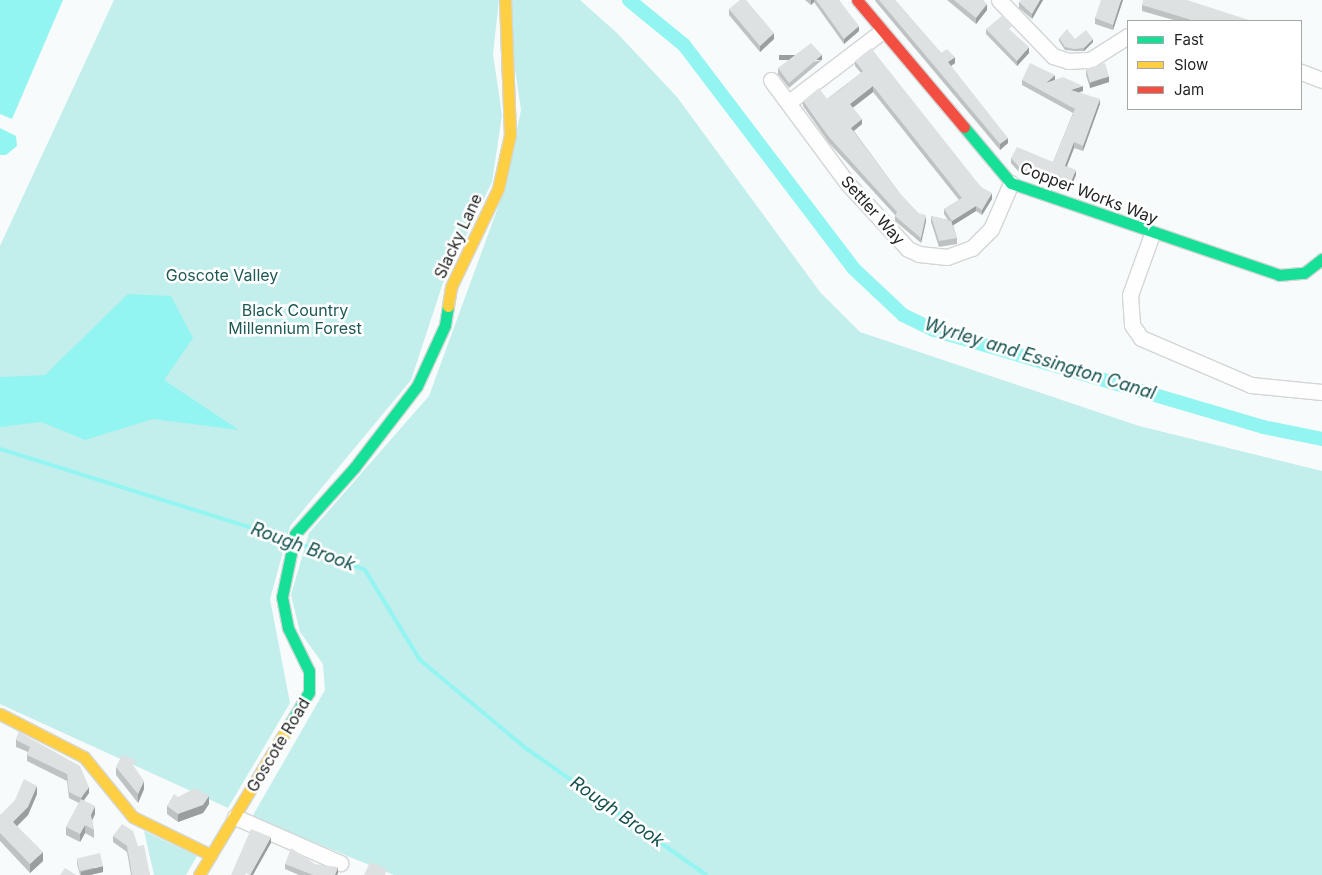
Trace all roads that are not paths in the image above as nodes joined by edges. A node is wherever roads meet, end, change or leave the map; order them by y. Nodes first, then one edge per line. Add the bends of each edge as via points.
1 (505, 0) edge
2 (857, 0) edge
3 (999, 0) edge
4 (881, 32) junction
5 (1127, 37) edge
6 (1302, 72) edge
7 (771, 80) dead end
8 (1322, 80) edge
9 (789, 102) junction
10 (1011, 183) junction
11 (1152, 234) junction
12 (1322, 259) edge
13 (1322, 392) edge
14 (289, 556) joint
15 (0, 714) edge
16 (235, 817) junction
17 (211, 855) junction
18 (340, 863) dead end
19 (199, 875) edge

1 - 14 street, Slacky Lane via 510,135 498,189 451,287 445,325 417,386 354,468 295,534
2 - 4 street, Copper Works Way
3 - 5 street via 1053,56 1068,61 1090,60
4 - 9 street
4 - 10 street, Copper Works Way
6 - 8 street
7 - 9 street, Settler Way
9 - 10 street, Settler Way via 848,184 908,249 919,254 947,257 972,248 991,230
10 - 11 street, Copper Works Way
11 - 12 street, Copper Works Way via 1280,275 1304,273
11 - 13 street via 1130,295 1132,325 1141,338 1251,385
14 - 16 street, Goscote Road via 282,597 288,628 309,671 309,692
15 - 17 street via 84,757 133,817
16 - 17 street, Goscote Road
16 - 18 street
17 - 19 street, Goscote Road

